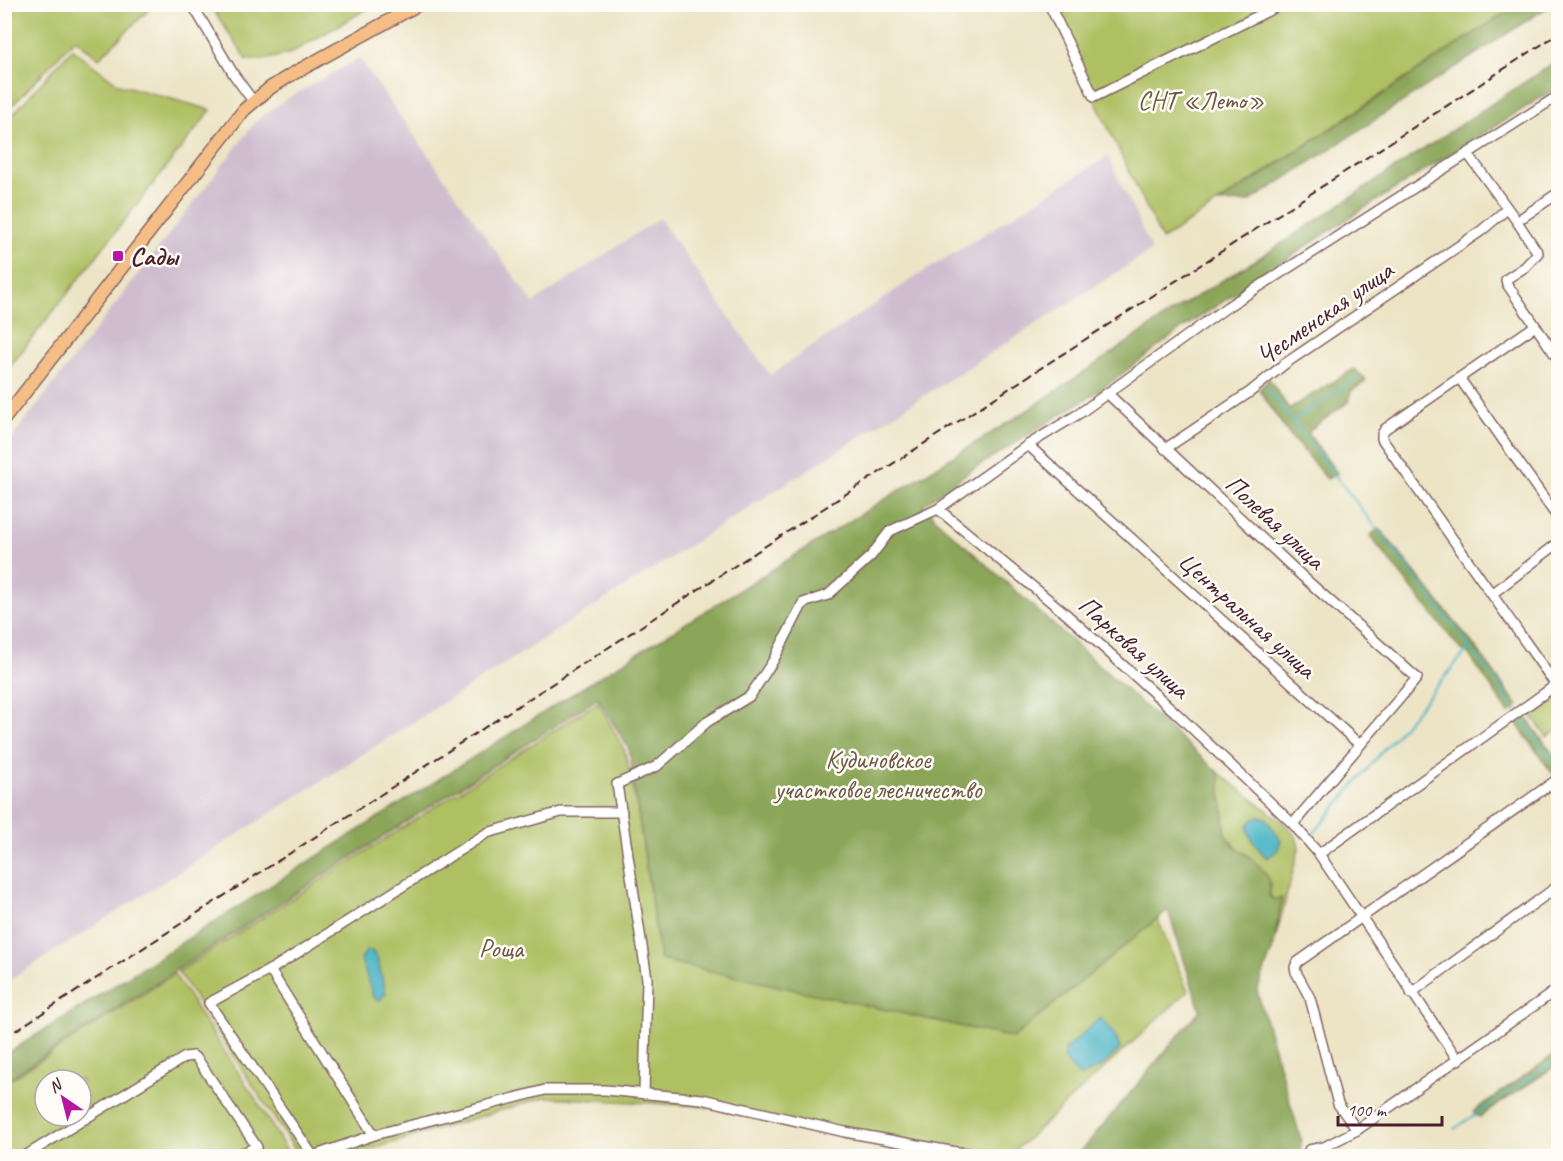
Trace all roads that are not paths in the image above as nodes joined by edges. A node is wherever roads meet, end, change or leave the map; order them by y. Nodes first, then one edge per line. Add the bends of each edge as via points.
1 (192, 4) edge
2 (419, 4) edge
3 (1048, 4) edge
4 (1282, 4) edge
5 (1558, 96) edge
6 (253, 100) junction
7 (1468, 154) junction
8 (1558, 193) edge
9 (1508, 208) junction
10 (1523, 217) dead end
11 (1535, 326) junction
12 (1558, 359) edge
13 (1460, 379) junction
14 (1107, 393) junction
15 (4, 419) edge
16 (1028, 445) junction
17 (1165, 449) junction
18 (938, 509) junction
19 (1558, 518) edge
20 (1558, 543) edge
21 (1492, 594) junction
22 (1557, 687) edge
23 (1360, 745) junction
24 (1558, 779) edge
25 (622, 812) junction
26 (1293, 824) junction
27 (1318, 854) junction
28 (1558, 886) edge
29 (1360, 919) junction
30 (270, 970) junction
31 (1558, 989) edge
32 (1411, 993) junction
33 (1458, 1060) junction
34 (644, 1094) junction
35 (1357, 1130) junction
36 (374, 1135) junction
37 (1309, 1150) dead end
38 (25, 1156) edge
39 (235, 1156) edge
40 (1004, 1156) edge

1 - 6 street
2 - 6 main road
3 - 4 street via 1094,98
5 - 7 street
6 - 15 main road
7 - 9 street
7 - 14 street via 1227,308
8 - 10 street
9 - 11 street via 1538,254 1506,280
9 - 17 street, Чесменская улица via 1481,231
11 - 12 street
11 - 13 street
13 - 19 street
13 - 21 street via 1386,429 1382,439
14 - 16 street
14 - 17 street, Полевая улица
16 - 18 street
16 - 23 street, Центральная улица
17 - 23 street, Полевая улица via 1417,678
18 - 25 street via 890,531 871,556 828,595 803,603 773,662 750,696 707,722 657,766 617,784
18 - 26 street, Парковая улица via 1066,614
20 - 21 street
21 - 22 street
22 - 27 street
23 - 26 street
24 - 29 street
25 - 30 street via 561,812 487,832
25 - 34 street via 647,979
26 - 27 street, Парковая улица
27 - 29 street, Парковая улица
28 - 32 street
29 - 32 street, Парковая улица
29 - 35 street via 1295,967 1310,998 1338,1104
30 - 36 street
30 - 36 street via 209,1003 313,1156
31 - 33 street
32 - 33 street, Парковая улица
33 - 35 street
34 - 36 street via 545,1090
34 - 40 street via 702,1099 845,1132 956,1152
35 - 37 street
38 - 39 street via 185,1057 193,1056 257,1147

